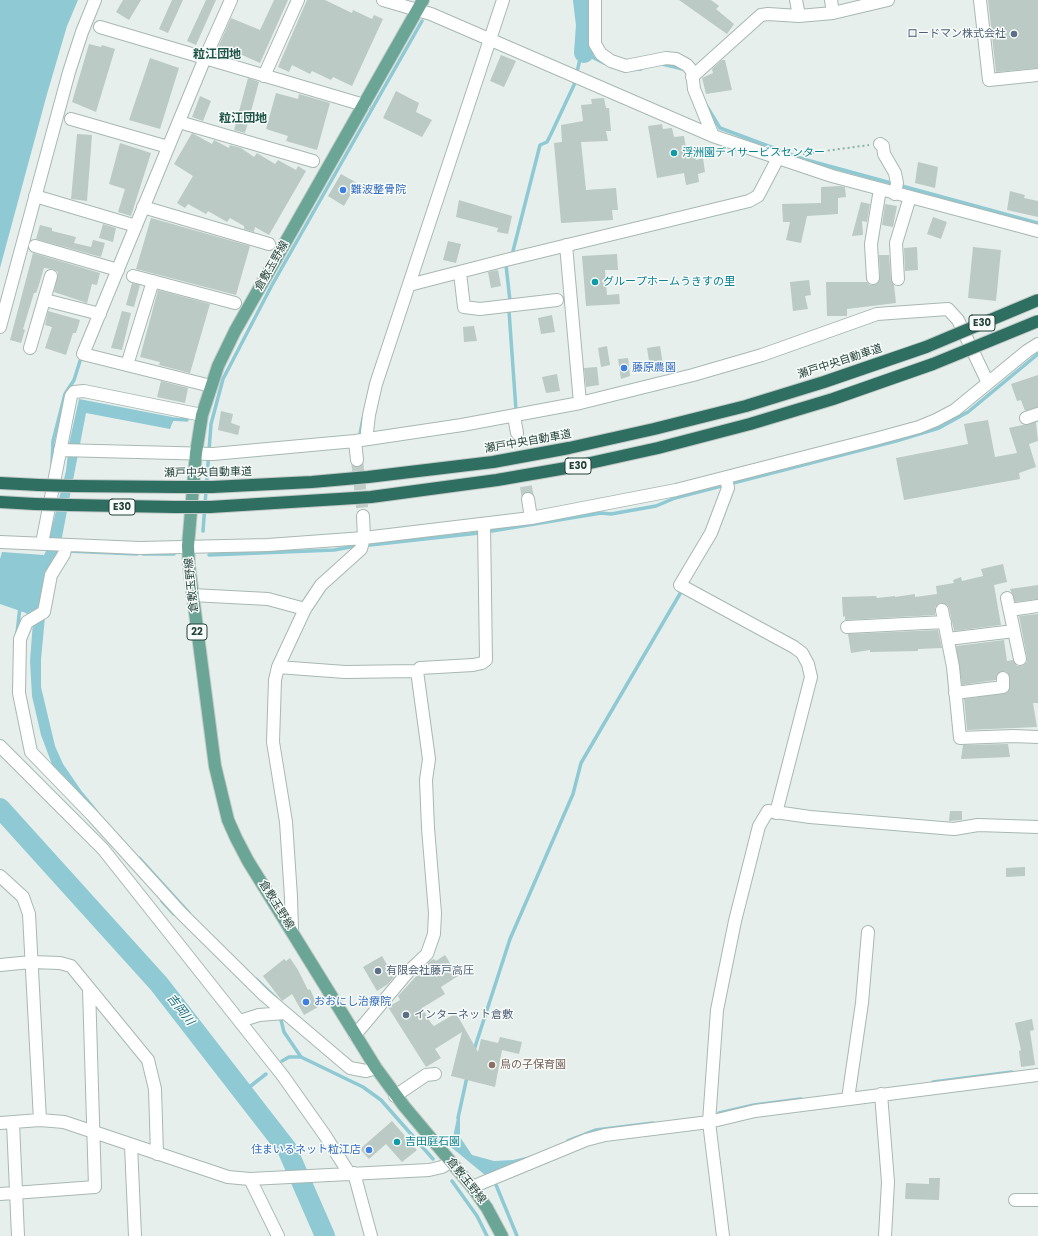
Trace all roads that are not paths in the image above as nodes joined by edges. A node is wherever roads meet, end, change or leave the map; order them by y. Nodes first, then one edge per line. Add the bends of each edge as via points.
1 (95, 0) edge
2 (230, 0) edge
3 (298, 0) edge
4 (384, 0) edge
5 (503, 0) edge
6 (595, 0) edge
7 (796, 0) edge
8 (831, 0) edge
9 (888, 0) edge
10 (980, 0) edge
11 (420, 5) edge
12 (833, 13) junction
13 (799, 16) junction
14 (100, 27) dead end
15 (490, 38) junction
16 (205, 58) junction
17 (1038, 75) edge
18 (264, 76) junction
19 (692, 77) junction
20 (364, 105) junction
21 (71, 119) dead end
22 (179, 122) junction
23 (713, 136) junction
24 (880, 144) road end
25 (168, 147) junction
26 (778, 158) junction
27 (313, 161) dead end
28 (896, 188) junction
29 (880, 189) junction
30 (36, 196) junction
31 (910, 197) junction
32 (144, 207) junction
33 (136, 226) junction
34 (1038, 232) edge
35 (269, 244) dead end
36 (566, 245) junction
37 (35, 246) dead end
38 (118, 270) junction
39 (460, 273) junction
40 (51, 276) dead end
41 (133, 276) dead end
42 (873, 278) dead end
43 (898, 279) dead end
44 (153, 281) junction
45 (409, 285) junction
46 (45, 300) junction
47 (558, 300) dead end
48 (1038, 300) edge
49 (235, 303) dead end
50 (100, 314) junction
51 (1038, 321) edge
52 (0, 327) edge
53 (1038, 344) edge
54 (30, 348) dead end
55 (127, 365) junction
56 (988, 383) junction
57 (211, 386) junction
58 (580, 403) junction
59 (1038, 414) edge
60 (202, 416) junction
61 (514, 416) junction
62 (1026, 418) dead end
63 (517, 433) tunnel mouth
64 (368, 439) junction
65 (355, 441) junction
66 (64, 450) junction
67 (204, 453) junction
68 (358, 460) tunnel mouth
69 (0, 483) edge
70 (727, 483) junction
71 (528, 499) tunnel mouth
72 (0, 502) edge
73 (363, 516) tunnel mouth
74 (531, 518) junction
75 (484, 524) junction
76 (364, 538) junction
77 (0, 542) edge
78 (45, 543) junction
79 (188, 546) junction
80 (64, 548) junction
81 (192, 595) junction
82 (1007, 598) dead end
83 (1038, 606) edge
84 (305, 609) junction
85 (1010, 610) junction
86 (847, 627) dead end
87 (1014, 631) junction
88 (948, 640) junction
89 (1020, 659) dead end
90 (278, 667) junction
91 (417, 671) junction
92 (1003, 678) dead end
93 (955, 693) junction
94 (1038, 737) edge
95 (0, 746) edge
96 (776, 813) junction
97 (1038, 827) edge
98 (0, 876) edge
99 (292, 930) junction
100 (868, 932) dead end
101 (31, 962) junction
102 (0, 964) edge
103 (88, 988) junction
104 (279, 1011) junction
105 (240, 1021) junction
106 (355, 1035) junction
107 (376, 1068) junction
108 (435, 1074) dead end
109 (1038, 1075) edge
110 (881, 1094) junction
111 (396, 1096) junction
112 (848, 1099) junction
113 (40, 1120) junction
114 (709, 1122) junction
115 (0, 1123) edge
116 (13, 1123) junction
117 (93, 1131) junction
118 (131, 1145) junction
119 (157, 1154) junction
120 (450, 1162) junction
121 (347, 1173) junction
122 (250, 1179) junction
123 (472, 1187) junction
124 (15, 1193) junction
125 (0, 1194) edge
126 (1015, 1200) dead end
127 (1038, 1200) edge
128 (18, 1236) edge
129 (135, 1236) edge
130 (278, 1236) edge
131 (371, 1236) edge
132 (502, 1236) edge
133 (723, 1236) edge
134 (885, 1236) edge

1 - 30 street via 69,72
2 - 16 street
3 - 18 street
4 - 11 street
5 - 15 street
6 - 19 street via 595,44 601,54 626,66 666,58 676,60 692,71
7 - 13 street
8 - 12 street
9 - 12 street
10 - 17 street via 989,80
11 - 15 street
11 - 20 main road, 倉敷玉野線 / 22
12 - 13 street
13 - 19 street via 762,15
14 - 16 street
15 - 23 street
15 - 45 street
16 - 18 street
16 - 22 street
18 - 20 street
19 - 23 street via 698,102
20 - 57 main road, 倉敷玉野線 / 22 via 235,331
21 - 25 street
22 - 25 street
22 - 27 street
23 - 26 street
24 - 28 street via 894,173
25 - 32 street
26 - 29 street
26 - 36 street via 758,196 749,201
28 - 29 street
28 - 31 street
29 - 42 street via 871,244
30 - 33 street
30 - 52 street
31 - 34 street
31 - 43 street via 896,242
32 - 33 street
32 - 35 street
33 - 38 street
36 - 39 street
36 - 58 street
37 - 38 street
38 - 50 street
39 - 45 street
39 - 47 street via 464,307 480,309
40 - 46 street
41 - 44 street
44 - 49 street
44 - 55 street
45 - 64 street via 376,384 369,415
46 - 50 street
46 - 54 street
48 - 69 highway, 瀬戸中央自動車道 / E30, bridge via 926,346 746,406 654,430 493,462 383,476 212,487
50 - 55 street via 83,354
51 - 72 highway, E30, bridge via 933,364 833,399 658,448 572,467 371,497 210,507
53 - 56 street
55 - 57 street
56 - 58 street via 958,320 948,309 877,314 756,357
56 - 70 street via 955,410 919,427
57 - 60 main road, 倉敷玉野線 / 22
58 - 61 street
59 - 62 street
60 - 66 street via 79,390 71,396
60 - 67 main road, 倉敷玉野線 / 22
61 - 63 street
61 - 64 street
64 - 65 street
65 - 67 street
65 - 68 street
66 - 67 street
66 - 78 street
67 - 79 main road, 倉敷玉野線 / 22
70 - 74 street via 676,490
70 - 96 street via 711,533 680,585 794,647 802,653 808,664 811,677
71 - 74 street
73 - 76 street
74 - 75 street
75 - 76 street
75 - 91 street via 486,660 473,665 420,668
76 - 79 street via 268,545
76 - 84 street via 361,549 321,585
77 - 78 street
78 - 80 street
79 - 80 street
79 - 81 main road, 倉敷玉野線 / 22
80 - 104 street via 51,575 44,612 27,622 20,639 19,693 31,752 181,914
81 - 84 street via 268,599
81 - 99 main road, 倉敷玉野線 / 22 via 215,766 228,820 248,862
82 - 85 street
83 - 85 street
84 - 90 street
85 - 87 street
86 - 88 street via 943,616
87 - 88 street
87 - 89 street
88 - 93 street
90 - 91 street via 345,672
90 - 99 street via 275,680 273,742 286,822
91 - 106 street via 429,759 426,780 435,913 434,934 427,954 408,972
92 - 93 street via 1003,687
93 - 94 street via 960,738
95 - 105 street via 103,849
96 - 97 street via 954,829 978,825
96 - 114 street via 768,812 759,826 735,921 717,1010
98 - 101 street via 23,897 29,914
99 - 106 main road, 倉敷玉野線 / 22
100 - 112 street via 862,1003
101 - 102 street
101 - 103 street via 71,966
101 - 113 street
103 - 117 street
103 - 119 street via 148,1060 155,1089
104 - 105 street
104 - 107 street via 350,1068 366,1071
105 - 121 street via 306,1108
106 - 107 main road, 倉敷玉野線 / 22
107 - 111 main road, 倉敷玉野線 / 22
108 - 111 street via 426,1075
109 - 110 street
110 - 112 street
110 - 134 street via 888,1182
111 - 120 main road, 倉敷玉野線 / 22
112 - 114 street via 755,1111
113 - 116 street
113 - 117 street via 64,1122
114 - 123 street via 605,1135 586,1140
114 - 133 street
115 - 116 street
116 - 124 street
117 - 118 street
117 - 124 street via 95,1187
118 - 119 street
118 - 129 street
119 - 122 street via 216,1174
120 - 121 street via 429,1170
120 - 123 main road, 倉敷玉野線 / 22
121 - 122 street
121 - 131 street
122 - 130 street
123 - 132 main road, 倉敷玉野線 / 22
124 - 125 street
124 - 128 street
126 - 127 street

